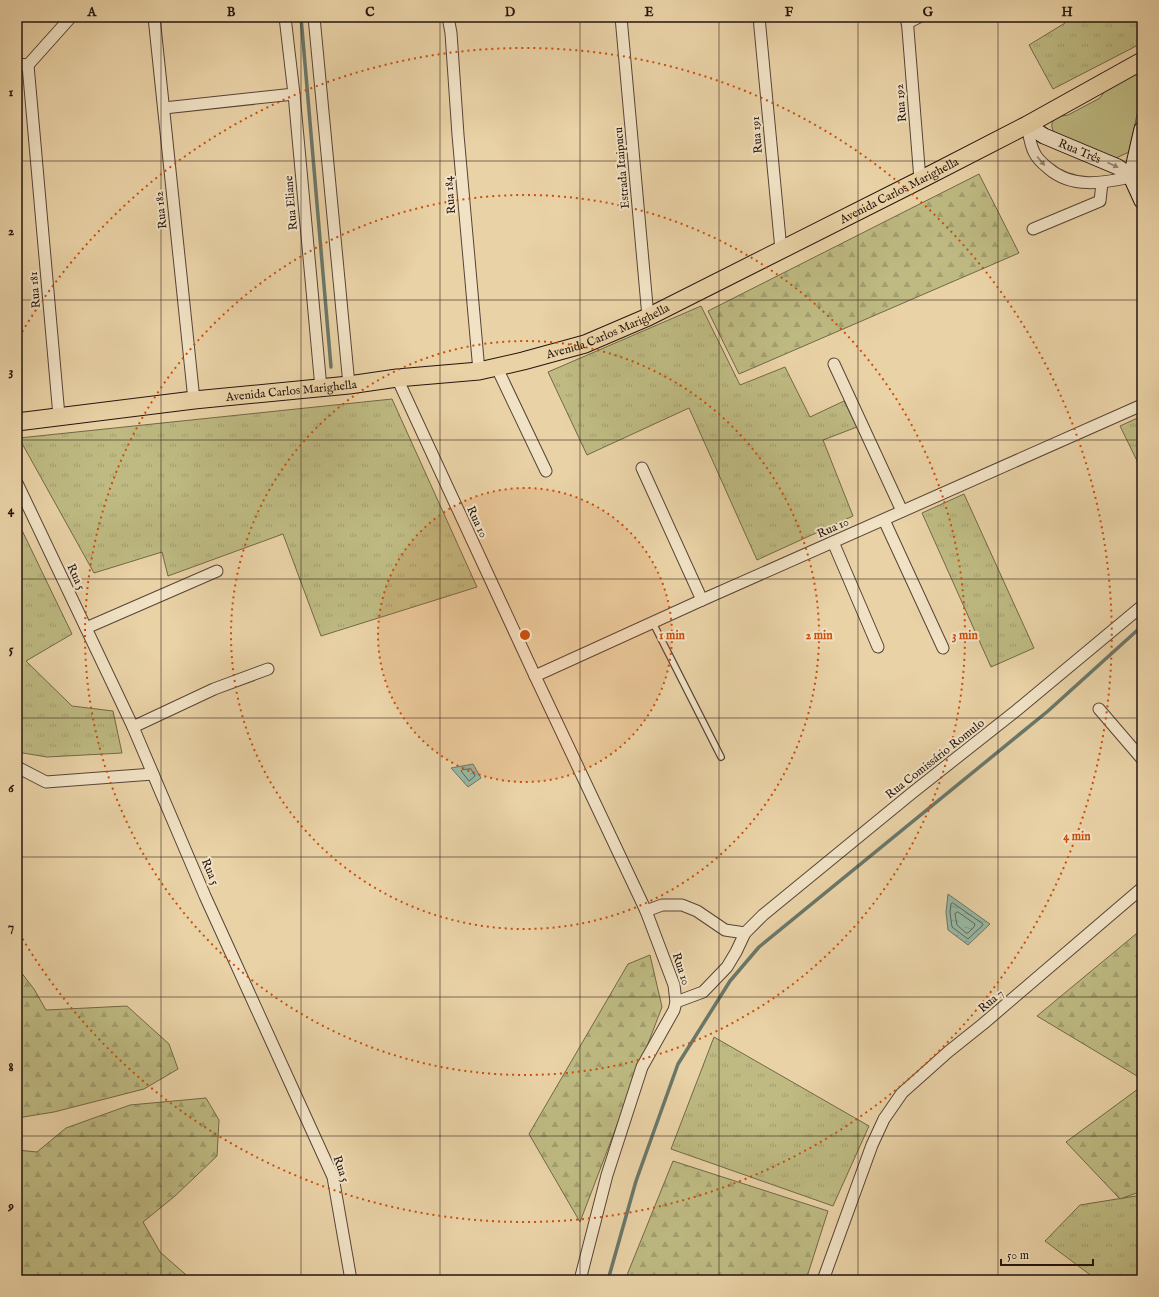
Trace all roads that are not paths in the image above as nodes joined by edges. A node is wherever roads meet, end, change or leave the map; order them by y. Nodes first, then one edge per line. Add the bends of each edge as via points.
1 (71, 17) edge
2 (154, 17) edge
3 (285, 17) edge
4 (314, 17) edge
5 (448, 17) edge
6 (621, 17) edge
7 (759, 17) edge
8 (919, 17) edge
9 (907, 20) edge
10 (1142, 61) edge
11 (17, 64) edge
12 (28, 65) junction
13 (294, 94) junction
14 (164, 108) junction
15 (1027, 125) junction
16 (1142, 129) edge
17 (1131, 177) junction
18 (920, 180) junction
19 (1102, 183) junction
20 (1142, 201) edge
21 (1032, 229) dead end
22 (781, 250) junction
23 (648, 317) junction
24 (834, 364) dead end
25 (496, 366) junction
26 (479, 371) junction
27 (396, 378) junction
28 (349, 385) junction
29 (321, 388) junction
30 (194, 400) junction
31 (1142, 405) edge
32 (59, 416) junction
33 (17, 422) edge
34 (642, 468) dead end
35 (546, 471) dead end
36 (17, 483) edge
37 (902, 511) junction
38 (884, 520) junction
39 (833, 542) junction
40 (217, 572) dead end
41 (702, 600) junction
42 (1142, 606) edge
43 (653, 623) junction
44 (86, 628) junction
45 (878, 647) dead end
46 (943, 648) dead end
47 (268, 669) dead end
48 (535, 676) junction
49 (1099, 709) dead end
50 (133, 727) junction
51 (721, 758) dead end
52 (1142, 759) edge
53 (17, 767) edge
54 (153, 774) junction
55 (1142, 888) edge
56 (646, 911) junction
57 (745, 933) junction
58 (676, 1002) junction
59 (351, 1280) edge
60 (580, 1280) edge
61 (823, 1280) edge

1 - 12 street
2 - 14 street, Rua 182
3 - 13 street, Rua Eliane
4 - 28 street
5 - 26 street, Rua 184
6 - 23 street, Estrada Itaipucu
7 - 22 street, Rua 191
8 - 9 street
9 - 18 street, Rua 192
10 - 15 main road, Avenida Carlos Marighella
11 - 12 street
12 - 32 street, Rua 181
13 - 14 street
13 - 29 street, Rua Eliane
14 - 30 street, Rua 182
15 -> 17 main road, Rua Três via 1044,136 1118,167
15 - 18 main road, Avenida Carlos Marighella
15 -> 19 street via 1034,152 1052,172 1079,183
16 - 17 main road
17 - 19 street
17 - 20 main road
18 - 22 main road, Avenida Carlos Marighella
19 - 21 street via 1100,201
22 - 23 main road, Avenida Carlos Marighella
23 - 25 main road, Avenida Carlos Marighella via 585,344
24 - 37 street
25 - 26 main road, Avenida Carlos Marighella
25 - 35 street
26 - 27 main road, Avenida Carlos Marighella
27 - 28 main road, Avenida Carlos Marighella
27 - 48 street, Rua 10
28 - 29 main road, Avenida Carlos Marighella
29 - 30 main road, Avenida Carlos Marighella
30 - 32 main road, Avenida Carlos Marighella
31 - 37 street, Rua 10
32 - 33 main road, Avenida Carlos Marighella
34 - 41 street
36 - 44 street, Rua 5
37 - 38 street, Rua 10
38 - 39 street, Rua 10
38 - 46 street
39 - 41 street, Rua 10
39 - 45 street
40 - 44 street
41 - 43 street, Rua 10
42 - 57 street, Rua Comissário Romulo via 763,915
43 - 48 street, Rua 10
43 - 51 lane
44 - 50 street, Rua 5
47 - 50 street via 214,689
48 - 56 street, Rua 10
49 - 52 street
50 - 54 street, Rua 5
53 - 54 street via 46,782
54 - 59 street, Rua 5 via 333,1177
55 - 61 street, Rua 7 via 902,1093 884,1119 872,1145
56 - 57 street via 662,906 682,905 697,911 725,930
56 - 58 street, Rua 10 via 674,985
57 - 58 street, Rua Comissário Romulo via 727,967 703,992
58 - 60 street, Rua 10 via 666,1026 642,1067 607,1175

